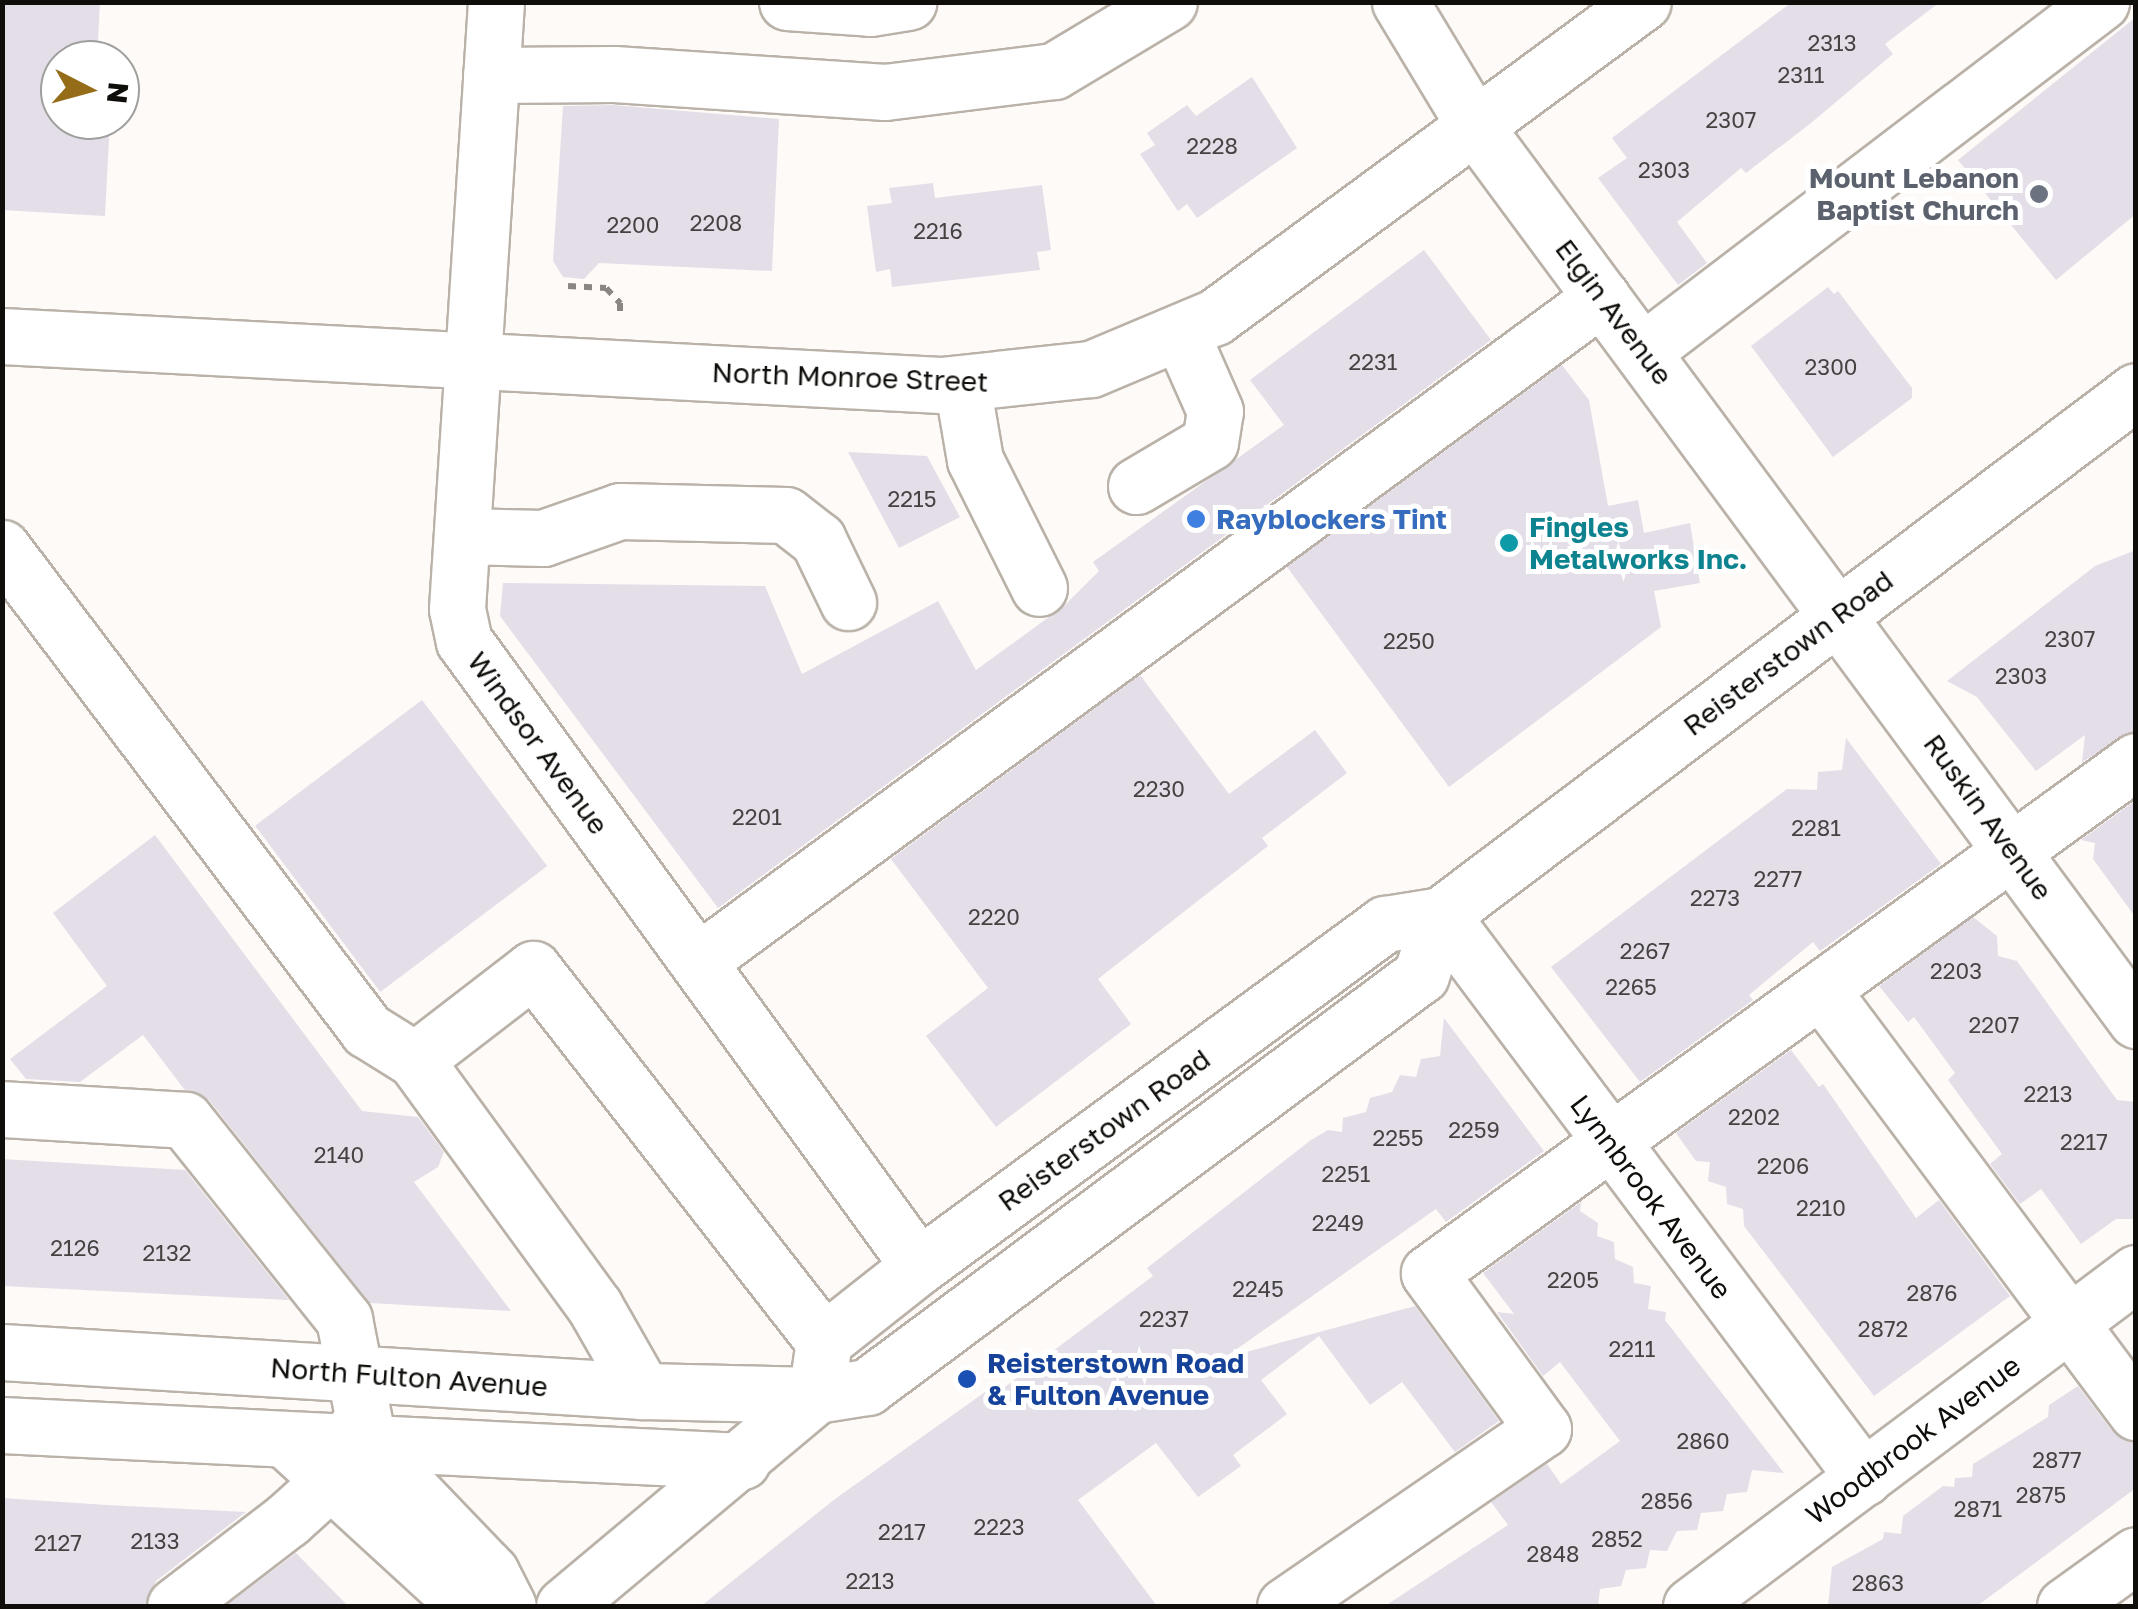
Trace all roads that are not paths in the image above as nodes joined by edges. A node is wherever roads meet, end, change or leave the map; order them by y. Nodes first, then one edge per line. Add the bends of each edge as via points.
1 (496, 2) edge
2 (786, 2) edge
3 (909, 2) edge
4 (1169, 2) edge
5 (1400, 2) edge
6 (1643, 2) edge
7 (2101, 2) edge
8 (1594, 23) edge
9 (491, 75) junction
10 (1476, 128) junction
11 (1602, 297) junction
12 (1181, 334) junction
13 (2, 336) edge
14 (1643, 352) junction
15 (474, 360) junction
16 (962, 384) junction
17 (2136, 392) edge
18 (1136, 486) dead end
19 (462, 536) junction
20 (2, 548) edge
21 (1040, 588) dead end
22 (848, 602) dead end
23 (1840, 614) junction
24 (2136, 760) edge
25 (2015, 854) junction
26 (1441, 916) junction
27 (700, 960) junction
28 (1822, 990) junction
29 (2136, 1020) edge
30 (414, 1060) junction
31 (2, 1109) edge
32 (1610, 1144) junction
33 (919, 1266) junction
34 (2136, 1274) edge
35 (2070, 1323) junction
36 (824, 1341) junction
37 (2, 1352) edge
38 (297, 1370) junction
39 (355, 1374) junction
40 (643, 1390) junction
41 (816, 1394) junction
42 (2136, 1412) edge
43 (2, 1425) edge
44 (742, 1461) junction
45 (350, 1463) junction
46 (1864, 1478) junction
47 (2136, 1554) edge
48 (175, 1606) edge
49 (467, 1606) edge
50 (508, 1606) edge
51 (564, 1606) edge
52 (1284, 1606) edge
53 (1691, 1606) edge
54 (2066, 1606) edge

1 - 9 main road, Windsor Avenue
2 - 3 main road via 870,8
4 - 9 main road via 1054,71 885,92 614,74
5 - 10 main road, Elgin Avenue
6 - 8 main road, North Monroe Street
7 - 14 main road
8 - 10 main road, North Monroe Street
9 - 15 main road, Windsor Avenue
10 - 11 main road, Elgin Avenue
10 - 12 main road, North Monroe Street via 1215,317
11 - 14 main road, Elgin Avenue
11 - 27 main road
12 - 16 main road, North Monroe Street via 1091,369
12 - 18 main road via 1215,410 1210,442
13 - 15 main road, North Monroe Street
14 - 23 main road, Elgin Avenue
15 - 16 main road, North Monroe Street
15 - 19 main road, Windsor Avenue
16 - 21 main road via 975,460
17 - 23 main road, Reisterstown Road
19 - 22 main road via 543,538 620,511 786,516 818,540
19 - 27 main road, Windsor Avenue via 457,609 464,642
20 - 30 main road via 367,1030
23 - 25 main road, Ruskin Avenue
23 - 26 main road, Reisterstown Road
24 - 25 main road
25 - 28 main road
25 - 29 main road, Ruskin Avenue
26 - 32 main road, Lynnbrook Avenue
26 - 33 main road, Reisterstown Road via 1385,924
26 - 41 main road via 1421,974 867,1386
27 - 33 main road, Windsor Avenue
28 - 32 main road
28 - 35 main road
30 - 36 main road via 533,970
30 - 40 main road via 595,1306
31 - 39 main road via 185,1120 344,1319
32 - 46 main road, Lynnbrook Avenue
32 - 52 main road via 1429,1273 1543,1430
33 - 36 main road, Reisterstown Road
34 - 35 main road, Woodbrook Avenue
35 - 42 main road
35 - 46 main road, Woodbrook Avenue
36 - 41 main road
37 - 38 main road, North Fulton Avenue
38 - 39 main road, North Fulton Avenue
38 - 45 main road
39 - 40 main road, North Fulton Avenue
39 - 45 main road
40 - 41 main road, North Fulton Avenue
41 - 44 main road
43 - 45 main road via 287,1441
44 - 45 main road
44 - 51 main road
45 - 48 main road
45 - 49 main road
45 - 50 main road via 491,1573
46 - 53 main road, Woodbrook Avenue
47 - 54 main road

